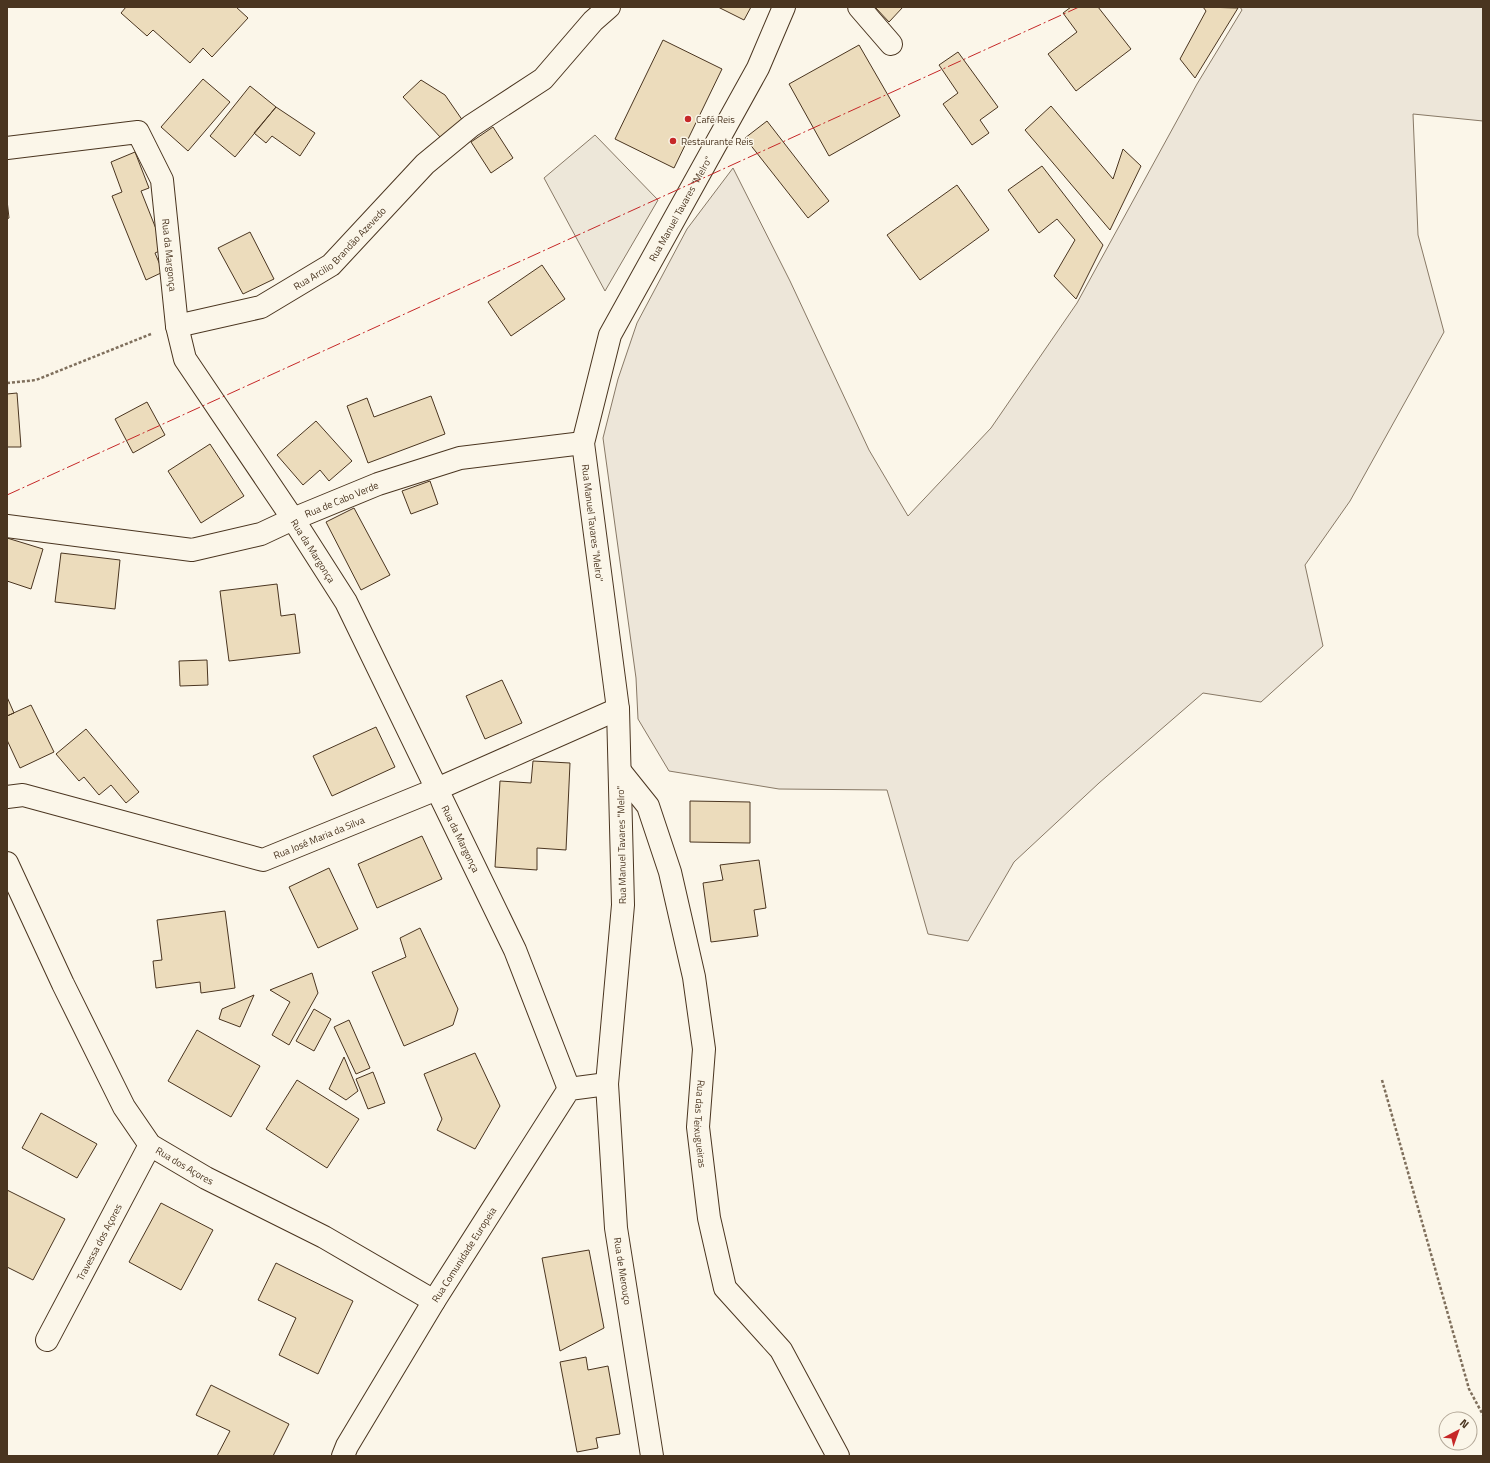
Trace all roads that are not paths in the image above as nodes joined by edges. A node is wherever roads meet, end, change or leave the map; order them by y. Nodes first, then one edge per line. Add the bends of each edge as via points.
1 (609, 7) edge
2 (784, 7) edge
3 (859, 7) edge
4 (891, 44) dead end
5 (7, 148) edge
6 (177, 326) junction
7 (583, 443) junction
8 (293, 519) junction
9 (7, 526) edge
10 (618, 709) junction
11 (620, 771) junction
12 (437, 789) junction
13 (7, 797) edge
14 (7, 863) edge
15 (607, 1084) junction
16 (570, 1089) junction
17 (150, 1145) junction
18 (434, 1301) junction
19 (47, 1340) dead end
20 (343, 1456) edge
21 (652, 1456) edge
22 (838, 1456) edge

1 - 6 street, Rua Arcilio Brandão Azevedo via 593,20 543,79 471,126 425,164 331,265 261,306
2 - 7 street, Rua Manuel Tavares "Melro" via 758,68 610,335
3 - 4 street
5 - 6 street, Rua da Margonça via 138,132 162,180
6 - 8 street, Rua da Margonça via 185,359
7 - 8 street, Rua de Cabo Verde via 460,458 378,484
7 - 10 street, Rua Manuel Tavares "Melro"
8 - 9 street, Rua de Cabo Verde via 261,534 192,550
8 - 12 street, Rua da Margonça via 346,602
10 - 11 street, Rua Manuel Tavares "Melro"
10 - 12 street, Rua José Maria da Silva
11 - 15 street, Rua Manuel Tavares "Melro" via 623,905
11 - 22 street, Rua das Teixugueiras via 648,806 670,872 694,977 704,1049 698,1126 709,1218 725,1288 781,1350
12 - 13 street, Rua José Maria da Silva via 263,860 24,795
12 - 16 street, Rua da Margonça via 515,950
14 - 17 street, Rua dos Açores via 124,1107
15 - 16 street
15 - 21 street, Rua de Merouço via 616,1228
16 - 18 street, Rua Comunidade Europeia
17 - 18 street, Rua dos Açores via 206,1178 324,1237
17 - 19 street, Travessa dos Açores
18 - 20 street, Rua Comunidade Europeia

